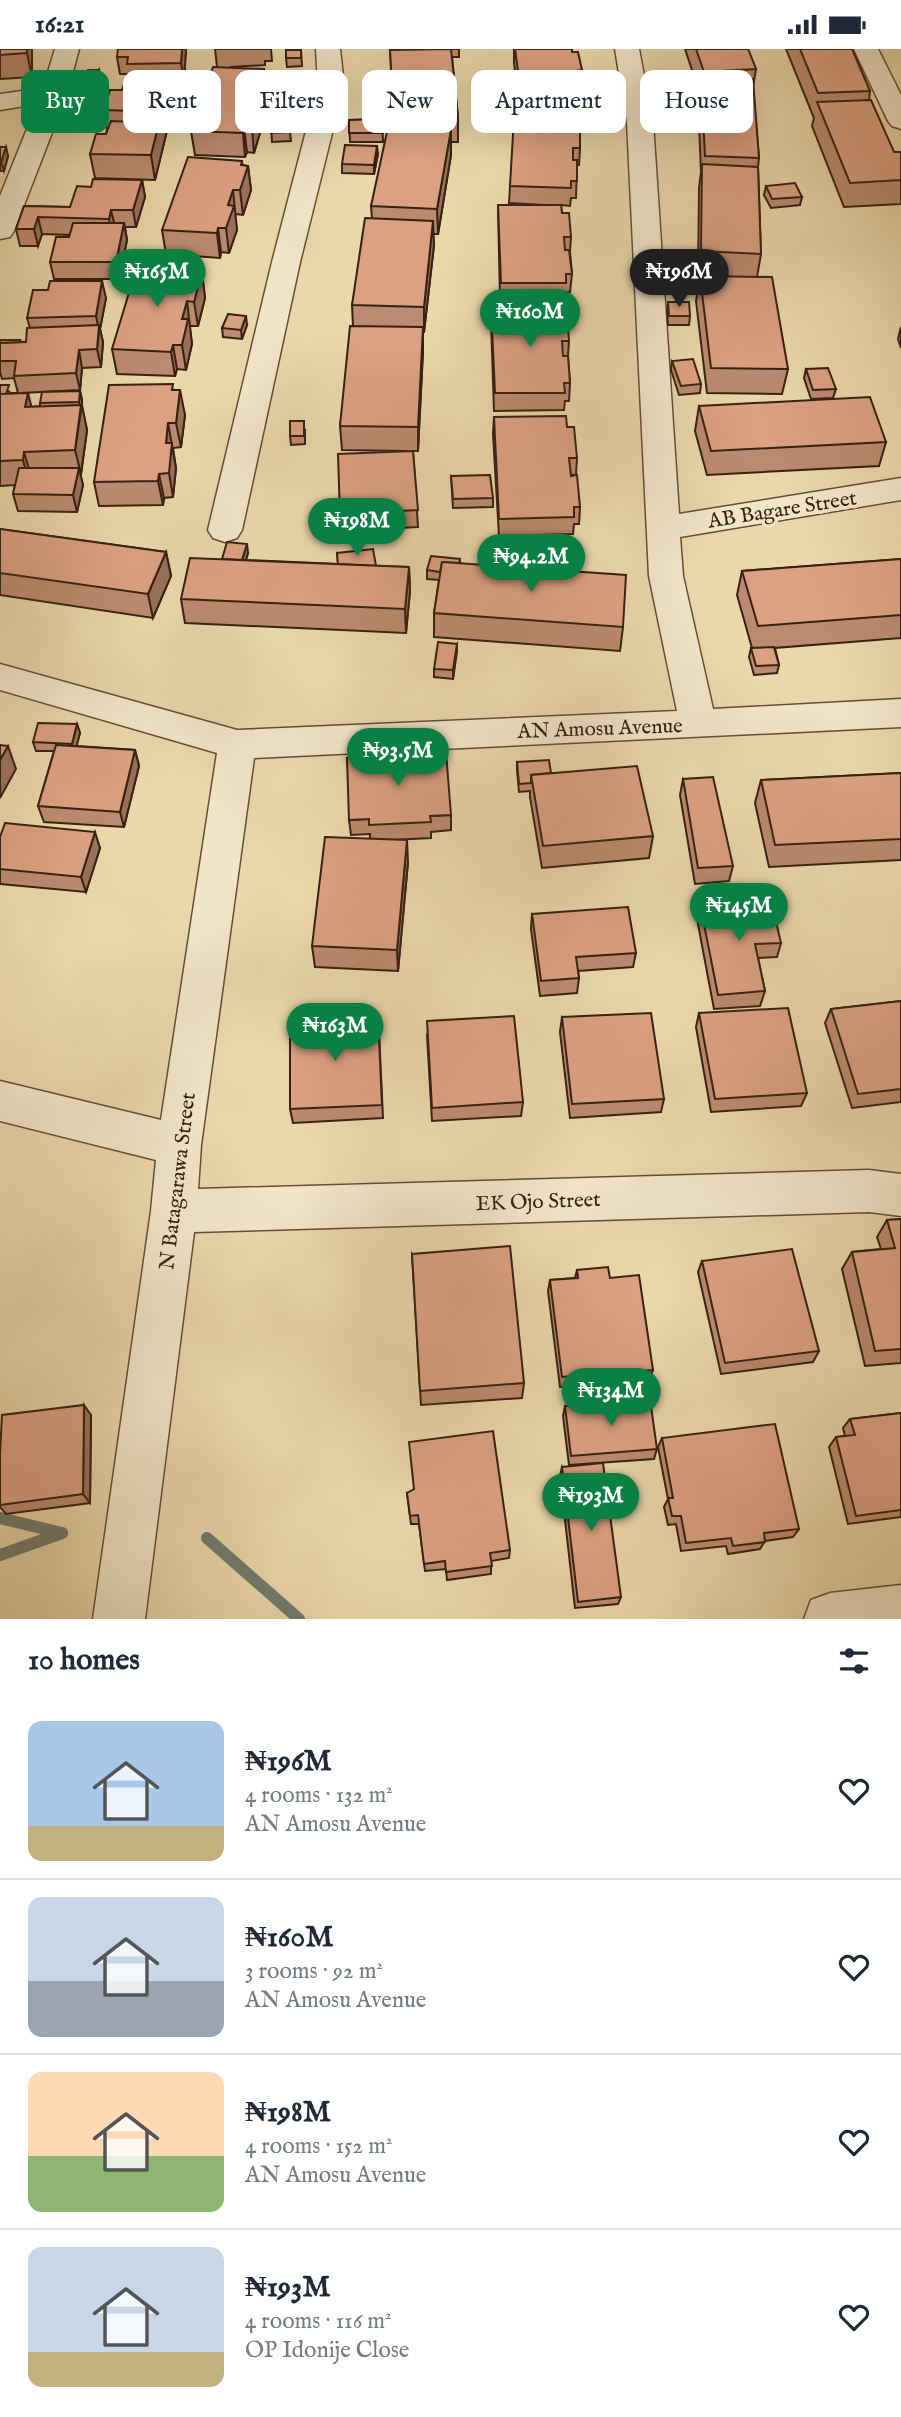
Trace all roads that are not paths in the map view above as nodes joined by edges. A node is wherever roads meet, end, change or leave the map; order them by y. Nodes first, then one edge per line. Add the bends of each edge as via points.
1 (67, 49) edge
2 (328, 49) edge
3 (627, 49) edge
4 (866, 49) edge
5 (61, 70) edge
6 (21, 98) edge
7 (0, 101) edge
8 (901, 121) edge
9 (39, 133) edge
10 (0, 231) edge
11 (901, 489) edge
12 (663, 528) junction
13 (225, 530) dead end
14 (0, 677) edge
15 (901, 713) edge
16 (698, 724) junction
17 (237, 744) junction
18 (0, 1101) edge
19 (180, 1145) junction
20 (901, 1195) edge
21 (174, 1211) junction
22 (901, 1611) edge
23 (119, 1619) edge
24 (830, 1619) edge

1 - 5 street
2 - 13 street via 331,85
3 - 12 street, AN Amosu Avenue via 640,122
4 - 8 street
6 - 7 street
9 - 10 street
11 - 12 street, AB Bagare Street
12 - 16 street, AN Amosu Avenue via 666,576
14 - 17 street, AN Amosu Avenue
15 - 16 street
16 - 17 street, AN Amosu Avenue
17 - 19 street, N Batagarawa Street
18 - 19 street
19 - 21 street, N Batagarawa Street
20 - 21 street, EK Ojo Street via 869,1191
21 - 23 street, N Batagarawa Street
22 - 24 street

